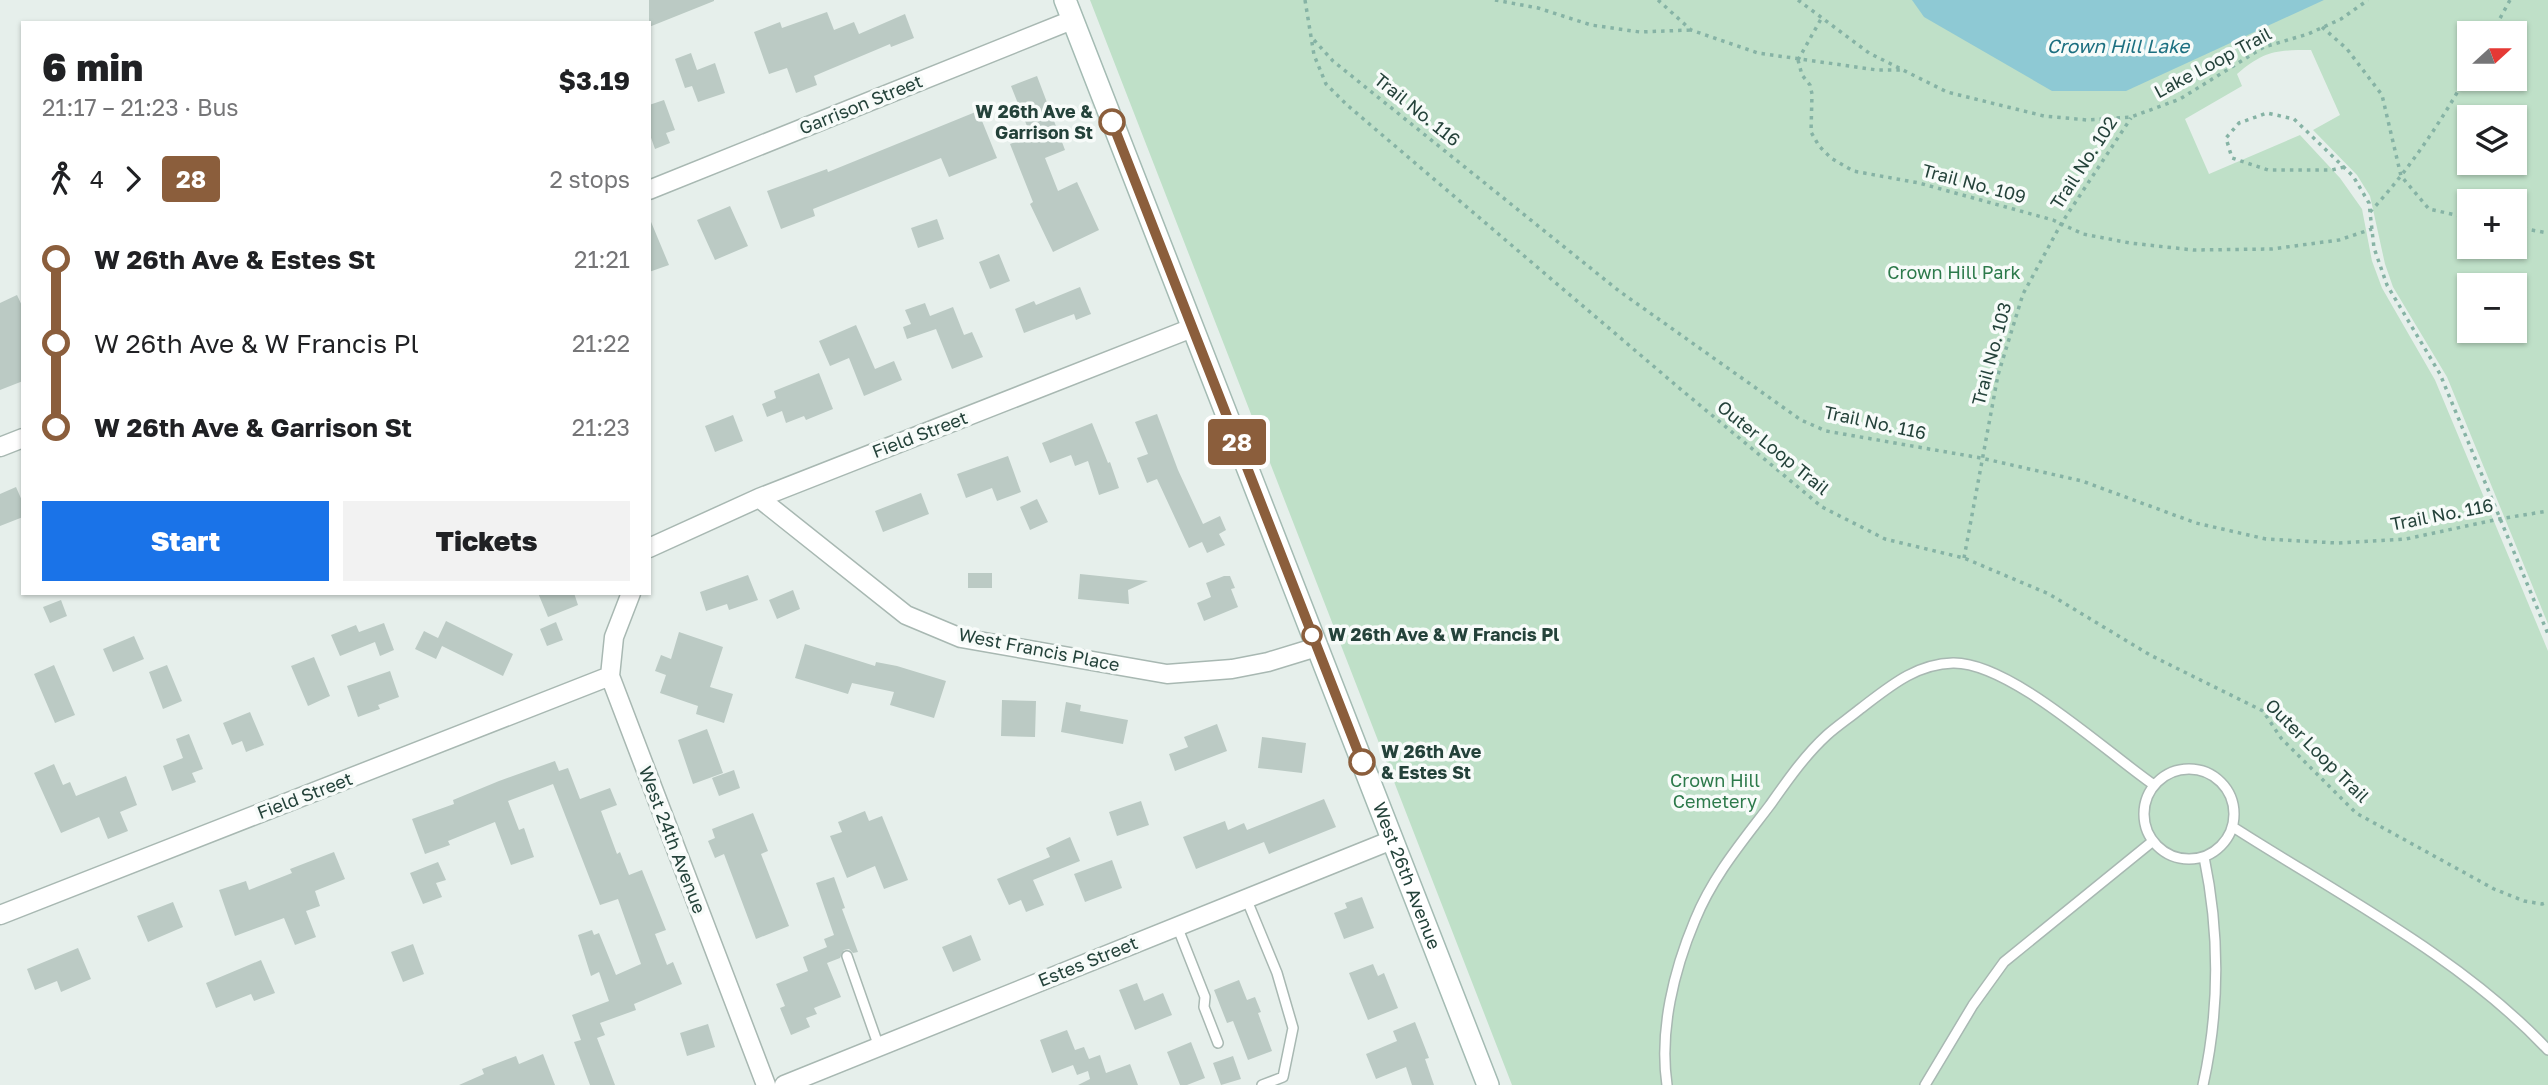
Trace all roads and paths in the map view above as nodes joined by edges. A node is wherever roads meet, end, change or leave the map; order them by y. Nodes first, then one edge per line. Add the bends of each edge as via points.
1 (1305, 0) edge
2 (1494, 0) edge
3 (1658, 0) edge
4 (1798, 0) edge
5 (2368, 0) edge
6 (2510, 0) edge
7 (1068, 10) edge
8 (1821, 18) junction
9 (2499, 21) edge
10 (2322, 27) junction
11 (1691, 30) junction
12 (1313, 39) junction
13 (1798, 60) junction
14 (1904, 70) junction
15 (2459, 91) edge
16 (2131, 117) junction
17 (2344, 167) junction
18 (2401, 176) junction
19 (651, 189) edge
20 (2370, 212) junction
21 (2457, 215) edge
22 (2061, 224) junction
23 (2372, 229) junction
24 (2527, 229) edge
25 (2548, 233) edge
26 (1192, 328) junction
27 (21, 439) edge
28 (0, 447) edge
29 (1981, 458) junction
30 (759, 498) junction
31 (2548, 511) edge
32 (2499, 519) junction
33 (651, 547) edge
34 (1964, 558) junction
35 (630, 595) edge
36 (2548, 634) edge
37 (1317, 647) junction
38 (610, 676) junction
39 (2154, 785) junction
40 (2233, 827) junction
41 (1392, 840) junction
42 (2153, 841) junction
43 (2204, 857) junction
44 (1246, 898) junction
45 (2548, 902) edge
46 (0, 915) edge
47 (1177, 926) junction
48 (847, 956) dead end
49 (1218, 1043) dead end
50 (879, 1047) junction
51 (2548, 1051) edge
52 (766, 1085) edge
53 (784, 1085) edge
54 (1262, 1085) edge
55 (1488, 1085) edge
56 (1667, 1085) edge
57 (1925, 1085) edge
58 (2203, 1085) edge

1 - 12 path, Outer Loop Trail
2 - 11 path via 1591,25 1640,32
3 - 11 path
4 - 8 path, Lake Loop Trail
5 - 10 path, Lake Loop Trail
6 - 9 path
7 - 19 street, Garrison Street
7 - 26 street, West 26th Avenue
8 - 13 path
8 - 14 path, Lake Loop Trail via 1869,53
10 - 16 path, Lake Loop Trail via 2264,47 2180,99
10 - 18 path via 2347,50 2382,95
11 - 13 path
12 - 29 path, Trail No. 116 via 1333,61 1619,292 1801,419 1826,430
12 - 34 path, Outer Loop Trail via 1326,84 1347,105 1822,507 1885,538
13 - 14 path
13 - 22 path, Trail No. 109 via 1812,94 1811,132 1832,158 1853,171 1919,183
14 - 16 path, Lake Loop Trail via 1947,92 2044,116 2087,120
15 - 18 path
16 - 22 path, Trail No. 102
17 - 17 path via 2294,119 2267,113 2239,122 2226,138 2232,158 2268,170
17 - 20 path via 2369,203
18 - 20 path
18 - 21 path via 2429,209
20 - 23 path
22 - 23 path, Trail No. 109 via 2105,239 2193,250 2272,249 2339,240
22 - 29 path, Trail No. 103 via 2023,294 1998,375
23 - 32 path via 2387,285 2441,374
24 - 25 path
26 - 30 street, Field Street
26 - 37 street, West 26th Avenue
27 - 28 street
29 - 32 path, Trail No. 116 via 2082,481 2196,523 2266,539 2337,543 2406,539
29 - 34 path, Trail No. 103
30 - 33 street, Field Street
30 - 37 street, West Francis Place via 906,615 961,638 1167,674 1232,669
31 - 32 path, Trail No. 116
32 - 36 path
34 - 45 path, Outer Loop Trail via 2049,594 2150,655 2263,711 2281,738 2356,813 2494,889 2524,901
35 - 38 street, West 24th Avenue via 614,637
37 - 41 street, West 26th Avenue
38 - 46 street, Field Street
38 - 52 street, West 24th Avenue
39 - 40 lane via 2180,769 2210,774 2231,796
39 - 42 lane via 2144,813
39 - 56 lane via 2001,675 1955,663 1909,673 1826,736 1712,884 1681,959 1670,1003 1664,1051
40 - 43 lane via 2227,840
40 - 51 lane via 2431,951 2524,1024
41 - 44 street, Estes Street
41 - 55 street, West 26th Avenue
42 - 43 lane via 2176,858
42 - 57 lane via 2004,962
43 - 58 lane via 2214,903 2216,963 2213,1043
44 - 47 street, Estes Street
44 - 54 lane via 1277,973 1293,1028 1283,1077
47 - 49 lane
47 - 50 street, Estes Street
48 - 50 lane
50 - 53 street, Estes Street

